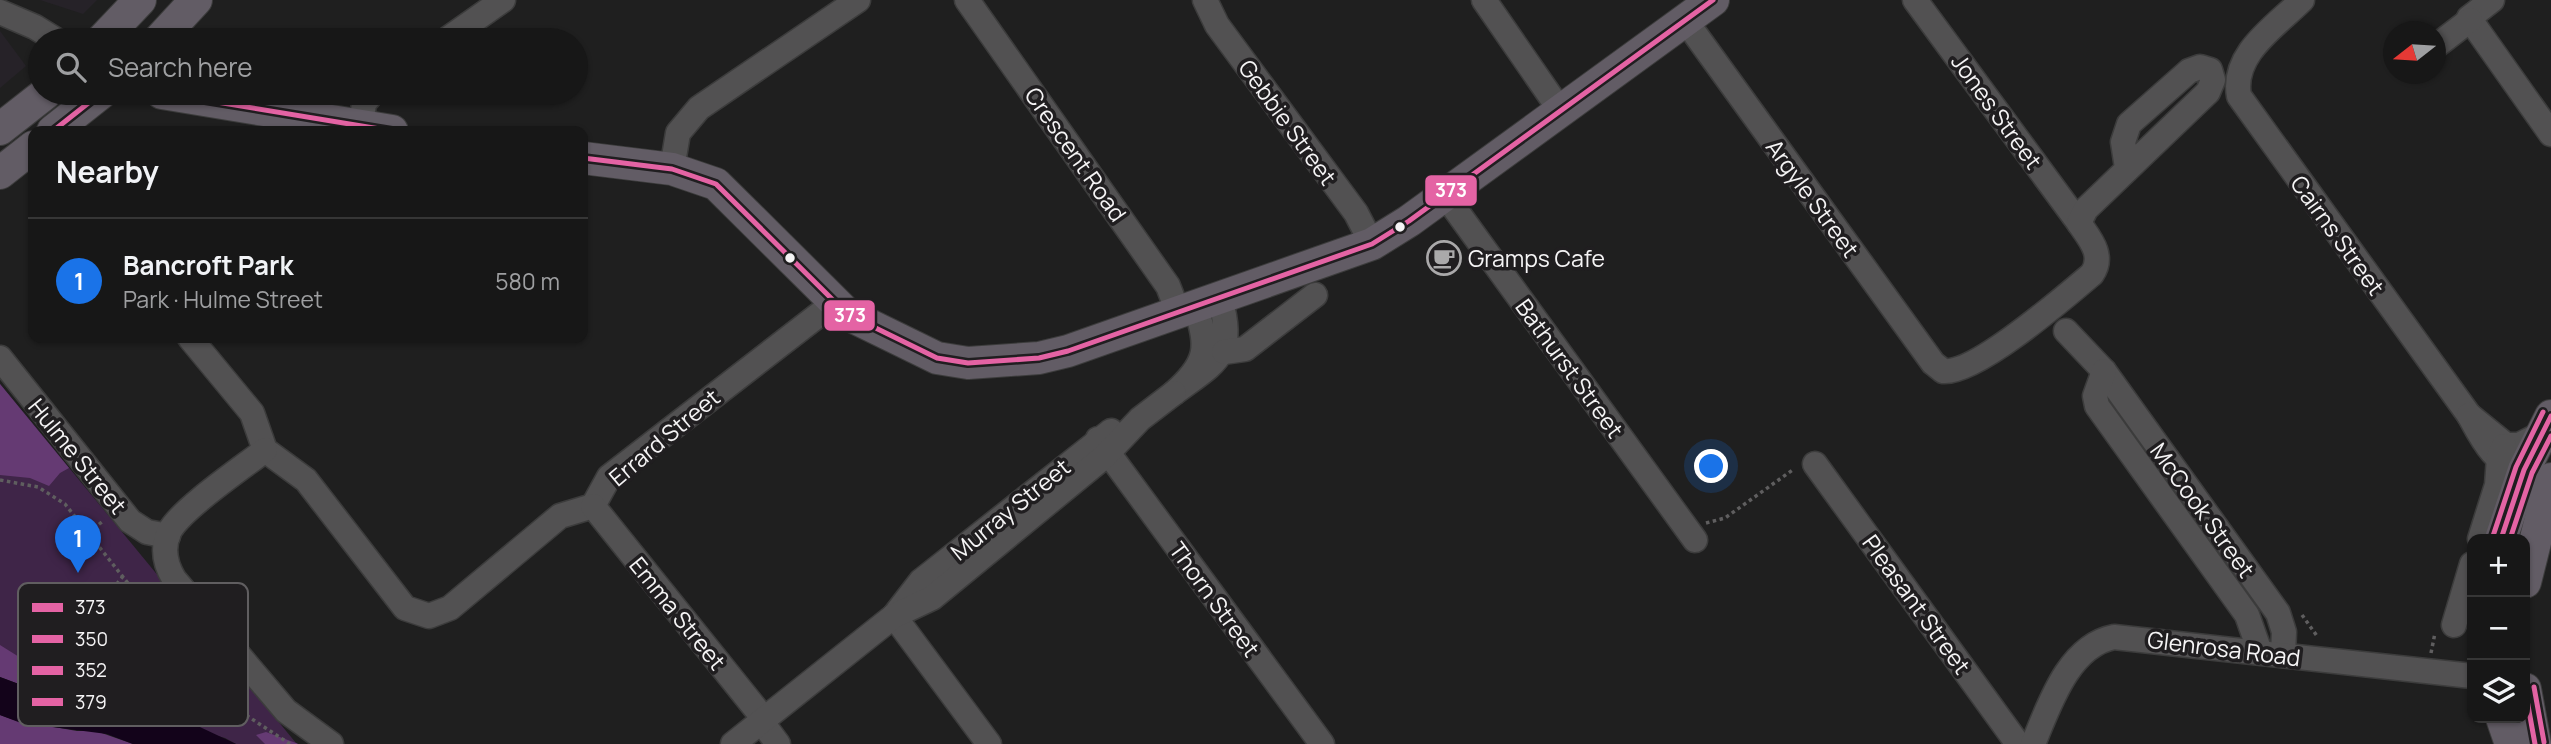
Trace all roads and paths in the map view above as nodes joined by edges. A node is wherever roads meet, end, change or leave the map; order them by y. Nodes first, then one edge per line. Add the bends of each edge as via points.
1 (140, 0) edge
2 (196, 0) edge
3 (503, 0) edge
4 (858, 0) edge
5 (967, 0) edge
6 (1205, 0) edge
7 (1484, 0) edge
8 (1713, 0) edge
9 (1915, 0) edge
10 (2302, 0) edge
11 (2492, 0) edge
12 (0, 12) edge
13 (1685, 20) junction
14 (2470, 20) junction
15 (37, 28) edge
16 (113, 28) edge
17 (170, 28) edge
18 (463, 28) edge
19 (2446, 38) edge
20 (2212, 72) dead end
21 (31, 105) edge
22 (86, 105) edge
23 (234, 105) edge
24 (364, 105) edge
25 (1560, 110) junction
26 (59, 126) edge
27 (361, 126) joint
28 (0, 129) edge
29 (2551, 134) edge
30 (28, 151) edge
31 (588, 159) edge
32 (672, 169) junction
33 (0, 173) edge
34 (1445, 195) junction
35 (2079, 223) junction
36 (1372, 244) junction
37 (1315, 295) dead end
38 (834, 303) junction
39 (1198, 306) junction
40 (2066, 331) dead end
41 (194, 343) edge
42 (1224, 352) junction
43 (0, 358) edge
44 (1174, 393) junction
45 (1103, 446) junction
46 (265, 450) junction
47 (2531, 452) edge
48 (1815, 464) joint
49 (0, 480) edge
50 (593, 506) junction
51 (1691, 534) joint
52 (2482, 534) edge
53 (2503, 534) edge
54 (2527, 534) edge
55 (168, 536) junction
56 (124, 575) junction
57 (2467, 576) edge
58 (117, 583) edge
59 (130, 583) edge
60 (177, 583) edge
61 (894, 616) junction
62 (2443, 631) joint
63 (2272, 653) junction
64 (2431, 658) dead end
65 (248, 666) edge
66 (2467, 675) edge
67 (248, 716) edge
68 (2530, 716) edge
69 (762, 720) junction
70 (2504, 723) edge
71 (290, 744) edge
72 (331, 744) edge
73 (733, 744) edge
74 (778, 744) edge
75 (989, 744) edge
76 (1322, 744) edge
77 (2018, 744) edge
78 (2033, 744) edge
79 (2511, 744) edge
80 (2535, 744) edge

1 - 16 main road
2 - 17 main road
3 - 18 street
4 - 32 street via 699,108 678,133
5 - 39 street, Crescent Road via 1168,286
6 - 36 street, Gebbie Street via 1217,25 1356,212
7 - 25 street
8 - 13 main road
9 - 35 street, Jones Street
10 - 47 street, Cairns Street via 2248,54 2238,79 2242,101 2452,384 2486,446
11 - 14 street
12 - 15 street
13 - 25 main road
13 - 35 street, Argyle Street via 1933,363 1946,371 1961,368 2023,328 2092,274 2098,254
14 - 19 street
14 - 29 street
20 - 35 street via 2208,92 2090,203
21 - 28 main road
22 - 26 main road
23 - 27 main road
24 - 27 street
25 - 34 main road
30 - 33 main road
31 - 32 main road
32 - 38 main road via 716,184
34 - 36 main road
34 - 51 street, Bathurst Street
36 - 39 main road
37 - 42 street, Murray Street via 1247,348
38 - 39 main road via 868,326 937,358 962,363 1050,356
38 - 50 street, Errard Street via 609,477
39 - 42 street via 1227,327
39 - 44 street, Murray Street via 1204,351 1196,371
40 - 63 street, McCook Street via 2104,371 2278,613 2283,628
41 - 46 street via 252,413
42 - 44 street, Murray Street
43 - 55 street, Hulme Street via 130,521 147,532
44 - 45 street, Murray Street
45 - 61 street, Murray Street via 921,580
45 - 76 street, Thorn Street
46 - 50 street, Errard Street via 306,480 405,608 429,616 450,608 560,516
46 - 55 street via 182,517
47 - 52 street via 2498,481
47 - 53 main road
47 - 54 main road
48 - 51 path via 1810,467 1805,461 1725,518
48 - 77 street, Pleasant Street
49 - 56 path via 38,487 56,496
50 - 69 street, Emma Street
55 - 60 street via 166,562
56 - 58 path
56 - 59 path
57 - 62 street
61 - 69 street, Murray Street
61 - 75 street
62 - 64 path
63 - 66 street, Glenrosa Road
63 - 78 street, Glenrosa Road via 2124,637 2105,639 2084,653 2063,680
65 - 72 street via 286,711
67 - 71 path
68 - 80 main road
69 - 73 street, Murray Street
69 - 74 street, Emma Street
70 - 79 main road

